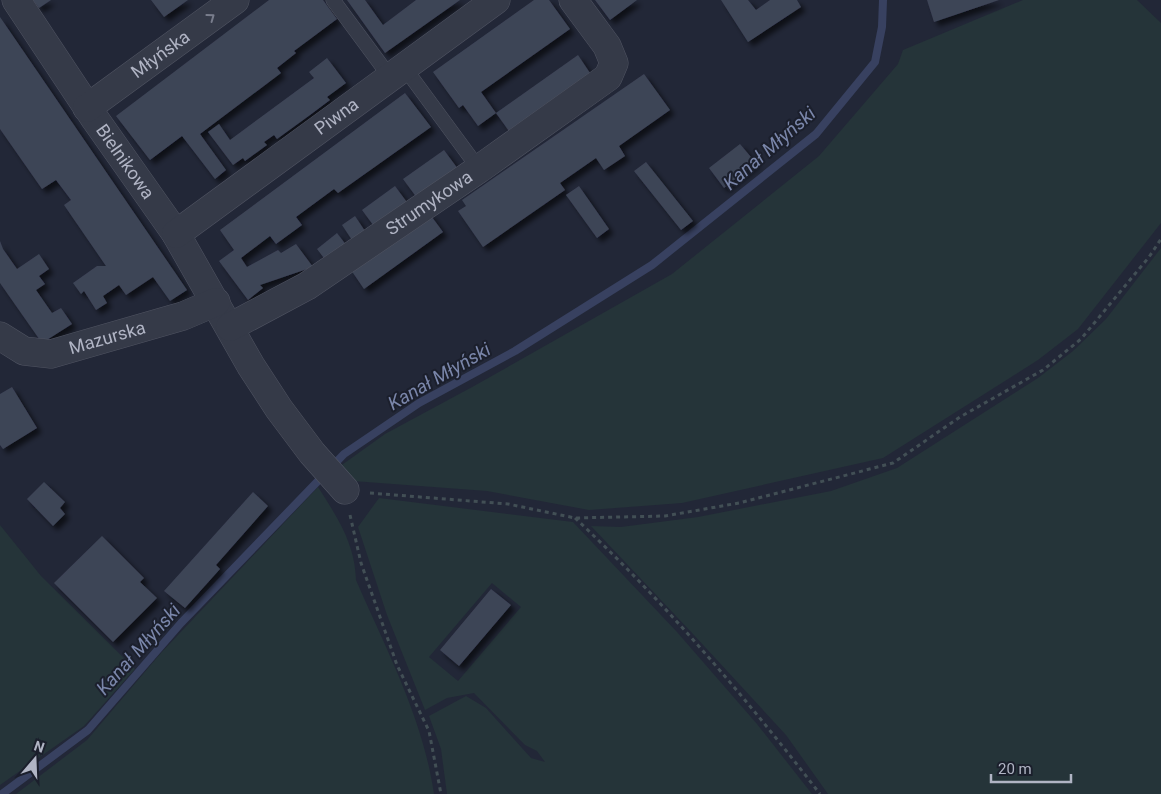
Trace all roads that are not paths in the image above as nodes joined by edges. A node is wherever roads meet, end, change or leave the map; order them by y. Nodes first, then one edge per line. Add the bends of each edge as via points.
1 (16, 0) edge
2 (235, 0) edge
3 (333, 0) edge
4 (496, 0) edge
5 (573, 0) edge
6 (397, 72) junction
7 (87, 108) junction
8 (479, 169) junction
9 (176, 234) junction
10 (216, 302) junction
11 (230, 327) junction
12 (0, 336) edge
13 (345, 490) road end

1 - 7 street, Bielnikowa
7 -> 2 street, Młyńska
3 - 6 lane
4 - 6 street, Piwna
5 - 8 street, Strumykowa via 607,46 614,63 608,77
6 - 8 lane
6 - 9 street, Piwna
7 - 9 street, Bielnikowa
8 - 11 street, Strumykowa via 307,286
9 - 10 street, Bielnikowa
10 - 11 street, Bielnikowa
10 - 12 street, Mazurska via 183,316 51,354 24,351
11 - 13 street, Bielnikowa via 279,409 312,454

